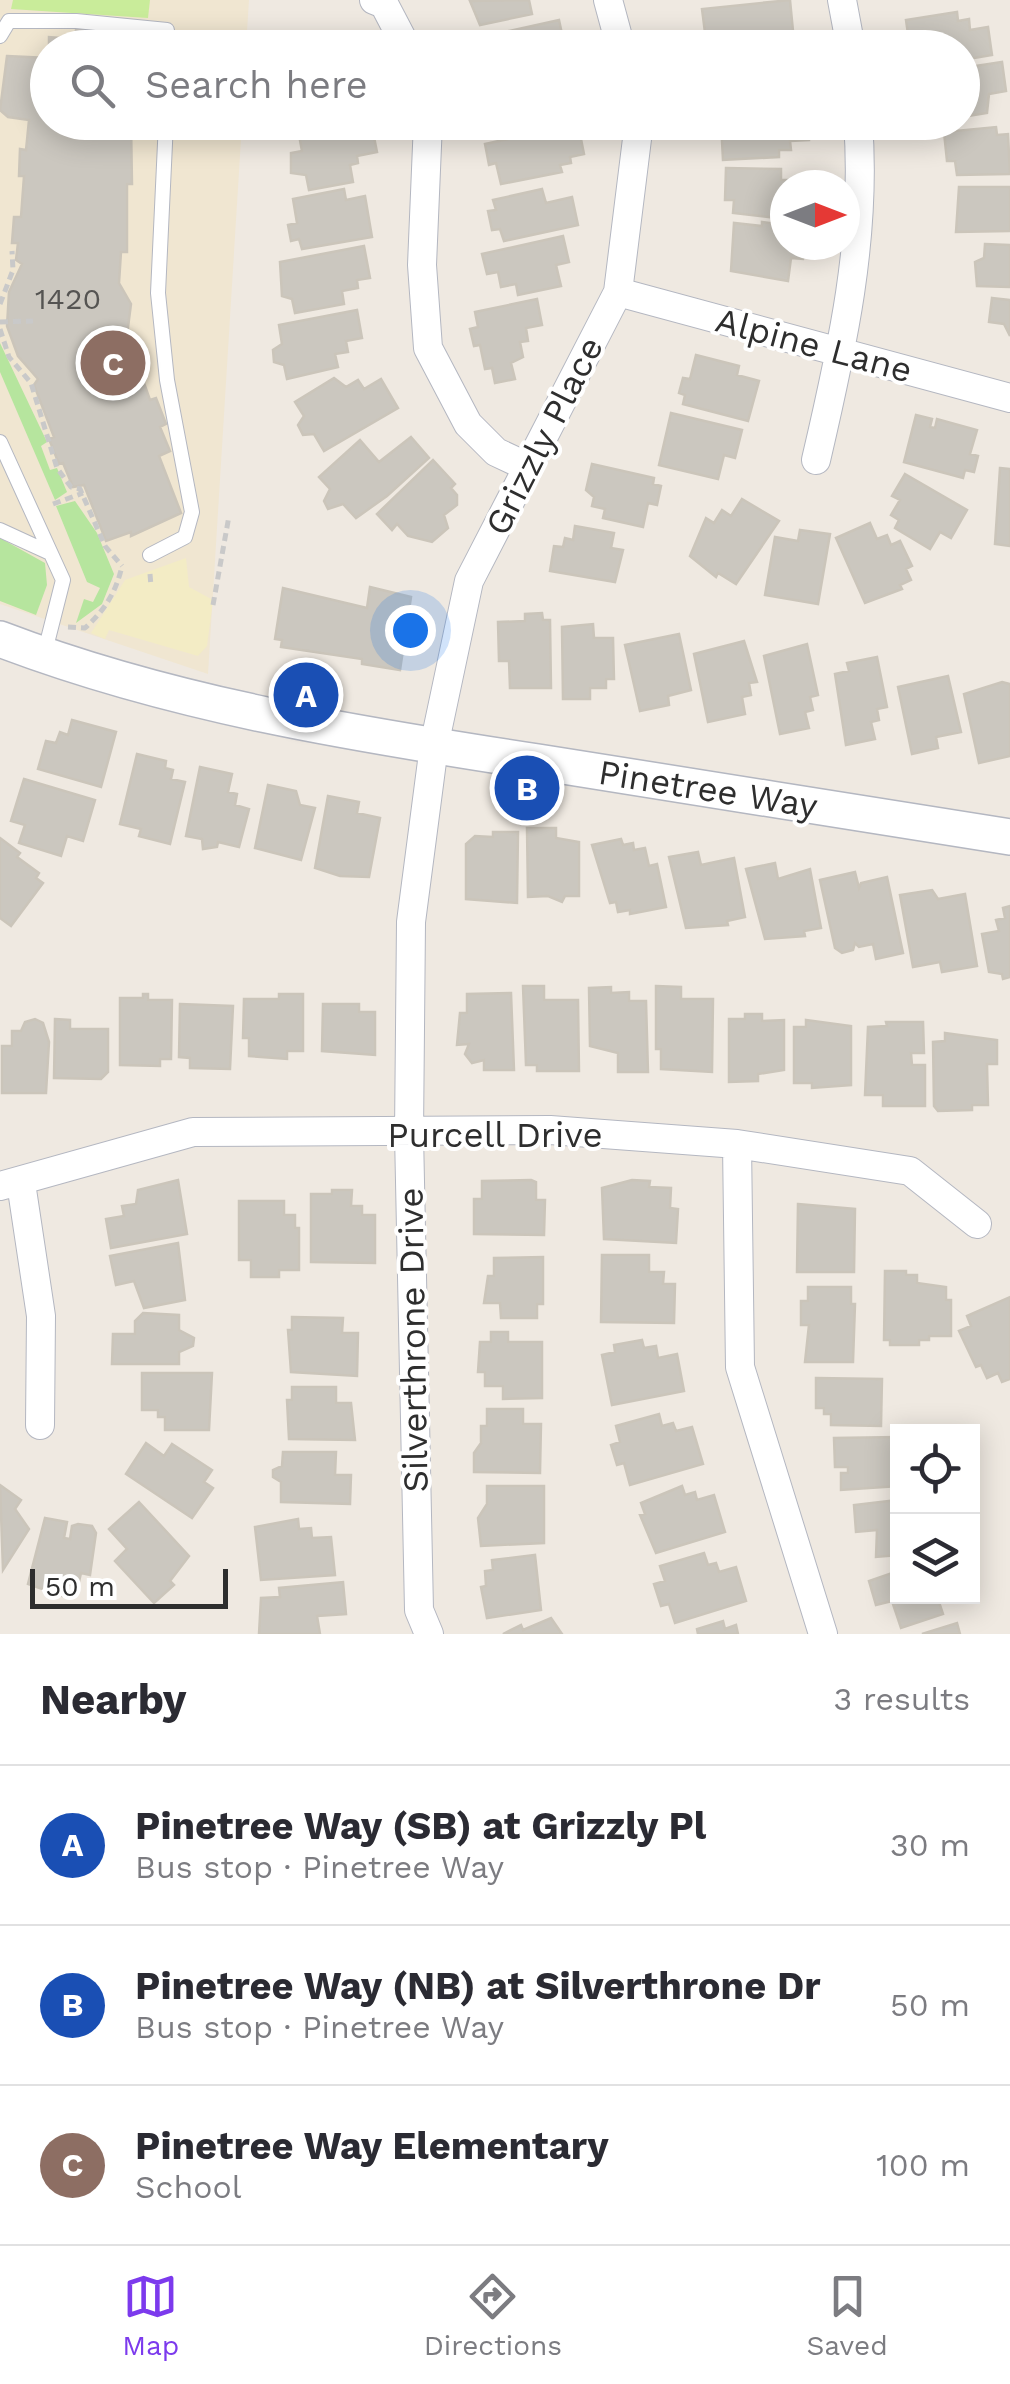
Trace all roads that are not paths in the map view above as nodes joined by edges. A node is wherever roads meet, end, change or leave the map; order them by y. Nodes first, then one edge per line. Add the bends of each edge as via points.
1 (374, 0) edge
2 (608, 0) edge
3 (842, 0) edge
4 (167, 30) edge
5 (398, 30) edge
6 (616, 30) edge
7 (848, 30) edge
8 (0, 36) edge
9 (165, 140) edge
10 (427, 140) edge
11 (637, 140) edge
12 (859, 140) edge
13 (618, 292) junction
14 (842, 352) junction
15 (1010, 398) edge
16 (0, 442) edge
17 (816, 460) dead end
18 (528, 467) junction
19 (0, 530) edge
20 (50, 553) junction
21 (150, 555) dead end
22 (0, 638) edge
23 (52, 641) junction
24 (434, 746) junction
25 (1010, 837) edge
26 (409, 1134) junction
27 (737, 1144) junction
28 (10, 1184) edge
29 (977, 1224) dead end
30 (40, 1425) dead end
31 (430, 1634) edge
32 (823, 1634) edge

1 - 5 street via 384,4
2 - 6 street
3 - 7 street
4 - 8 lane via 9,21
9 - 21 lane via 158,294 192,512 185,537
10 - 18 street via 422,264 428,348 468,424 496,452
11 - 13 street, Grizzly Place
12 - 14 street via 863,188
13 - 14 street, Alpine Lane
13 - 18 street, Grizzly Place
14 - 15 street, Alpine Lane
14 - 17 street
16 - 20 lane
18 - 24 street, Grizzly Place via 469,581
19 - 20 lane
20 - 23 lane via 63,580
22 - 23 street, Pinetree Way
23 - 24 street, Pinetree Way via 199,702
24 - 25 street, Pinetree Way
24 - 26 street, Silverthrone Drive via 411,922
26 - 27 street, Purcell Drive via 550,1130
26 - 28 street, Purcell Drive via 193,1132
26 - 31 street, Silverthrone Drive via 419,1610
27 - 29 street, Purcell Drive via 910,1171
27 - 32 street via 740,1367
28 - 30 street via 40,1316

